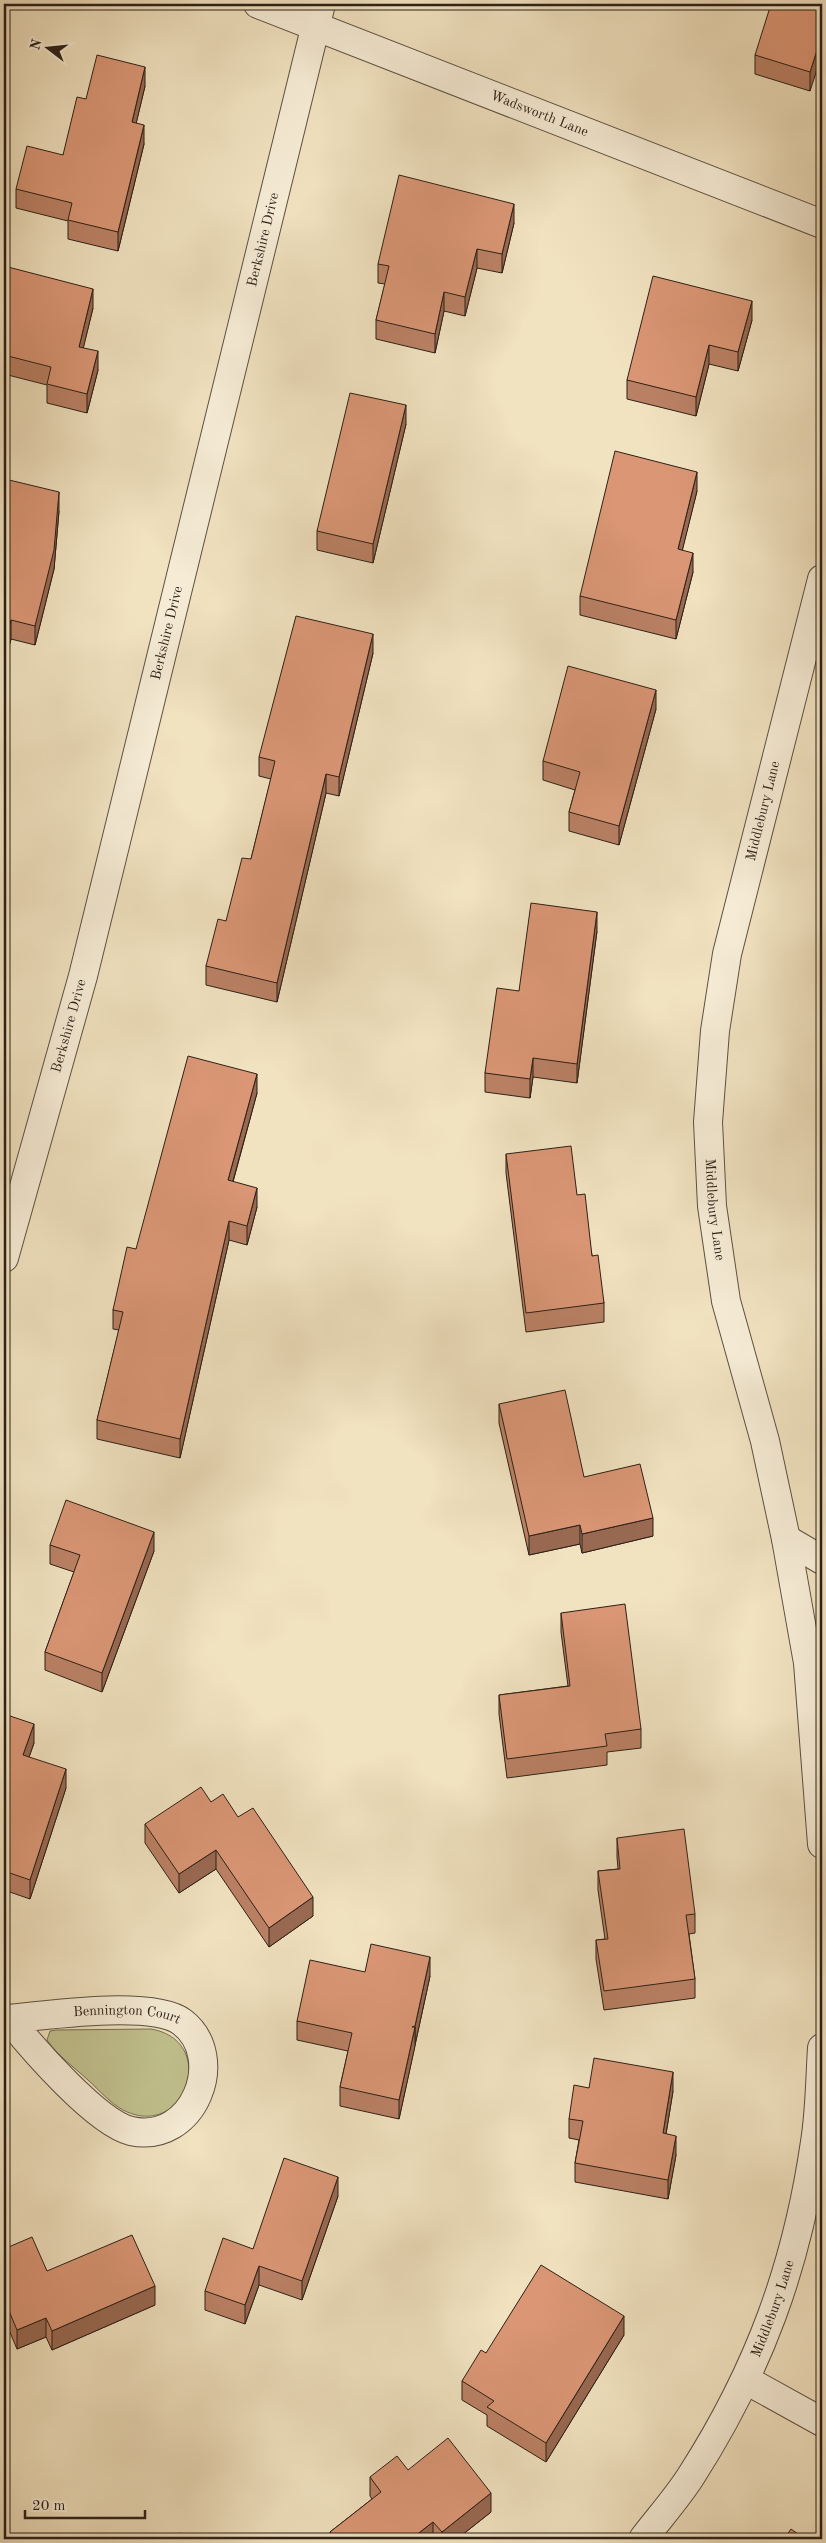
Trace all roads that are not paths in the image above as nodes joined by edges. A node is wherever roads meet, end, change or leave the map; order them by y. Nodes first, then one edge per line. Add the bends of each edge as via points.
1 (258, 4) edge
2 (319, 15) edge
3 (822, 224) edge
4 (822, 578) edge
5 (4, 1258) edge
6 (786, 1539) junction
7 (822, 1560) edge
8 (821, 1810) edge
9 (822, 1844) edge
10 (6, 2018) edge
11 (822, 2048) edge
12 (746, 2380) junction
13 (822, 2422) edge
14 (643, 2539) edge

1 - 2 street, Wadsworth Lane
2 - 3 street, Wadsworth Lane
2 - 5 street, Berkshire Drive via 83,976
4 - 6 street, Middlebury Lane via 727,954 715,1031 708,1122 712,1206 726,1301 765,1441
6 - 7 street
6 - 8 street, Middlebury Lane via 808,1663
8 - 9 street, Middlebury Lane
10 - 10 street, Bennington Court via 96,2112 129,2130 149,2134 169,2129 193,2104 204,2072 201,2054 182,2022 164,2014 141,2011
11 - 12 street, Middlebury Lane via 816,2141 794,2251 772,2321
12 - 13 street
12 - 14 street, Middlebury Lane via 690,2477

